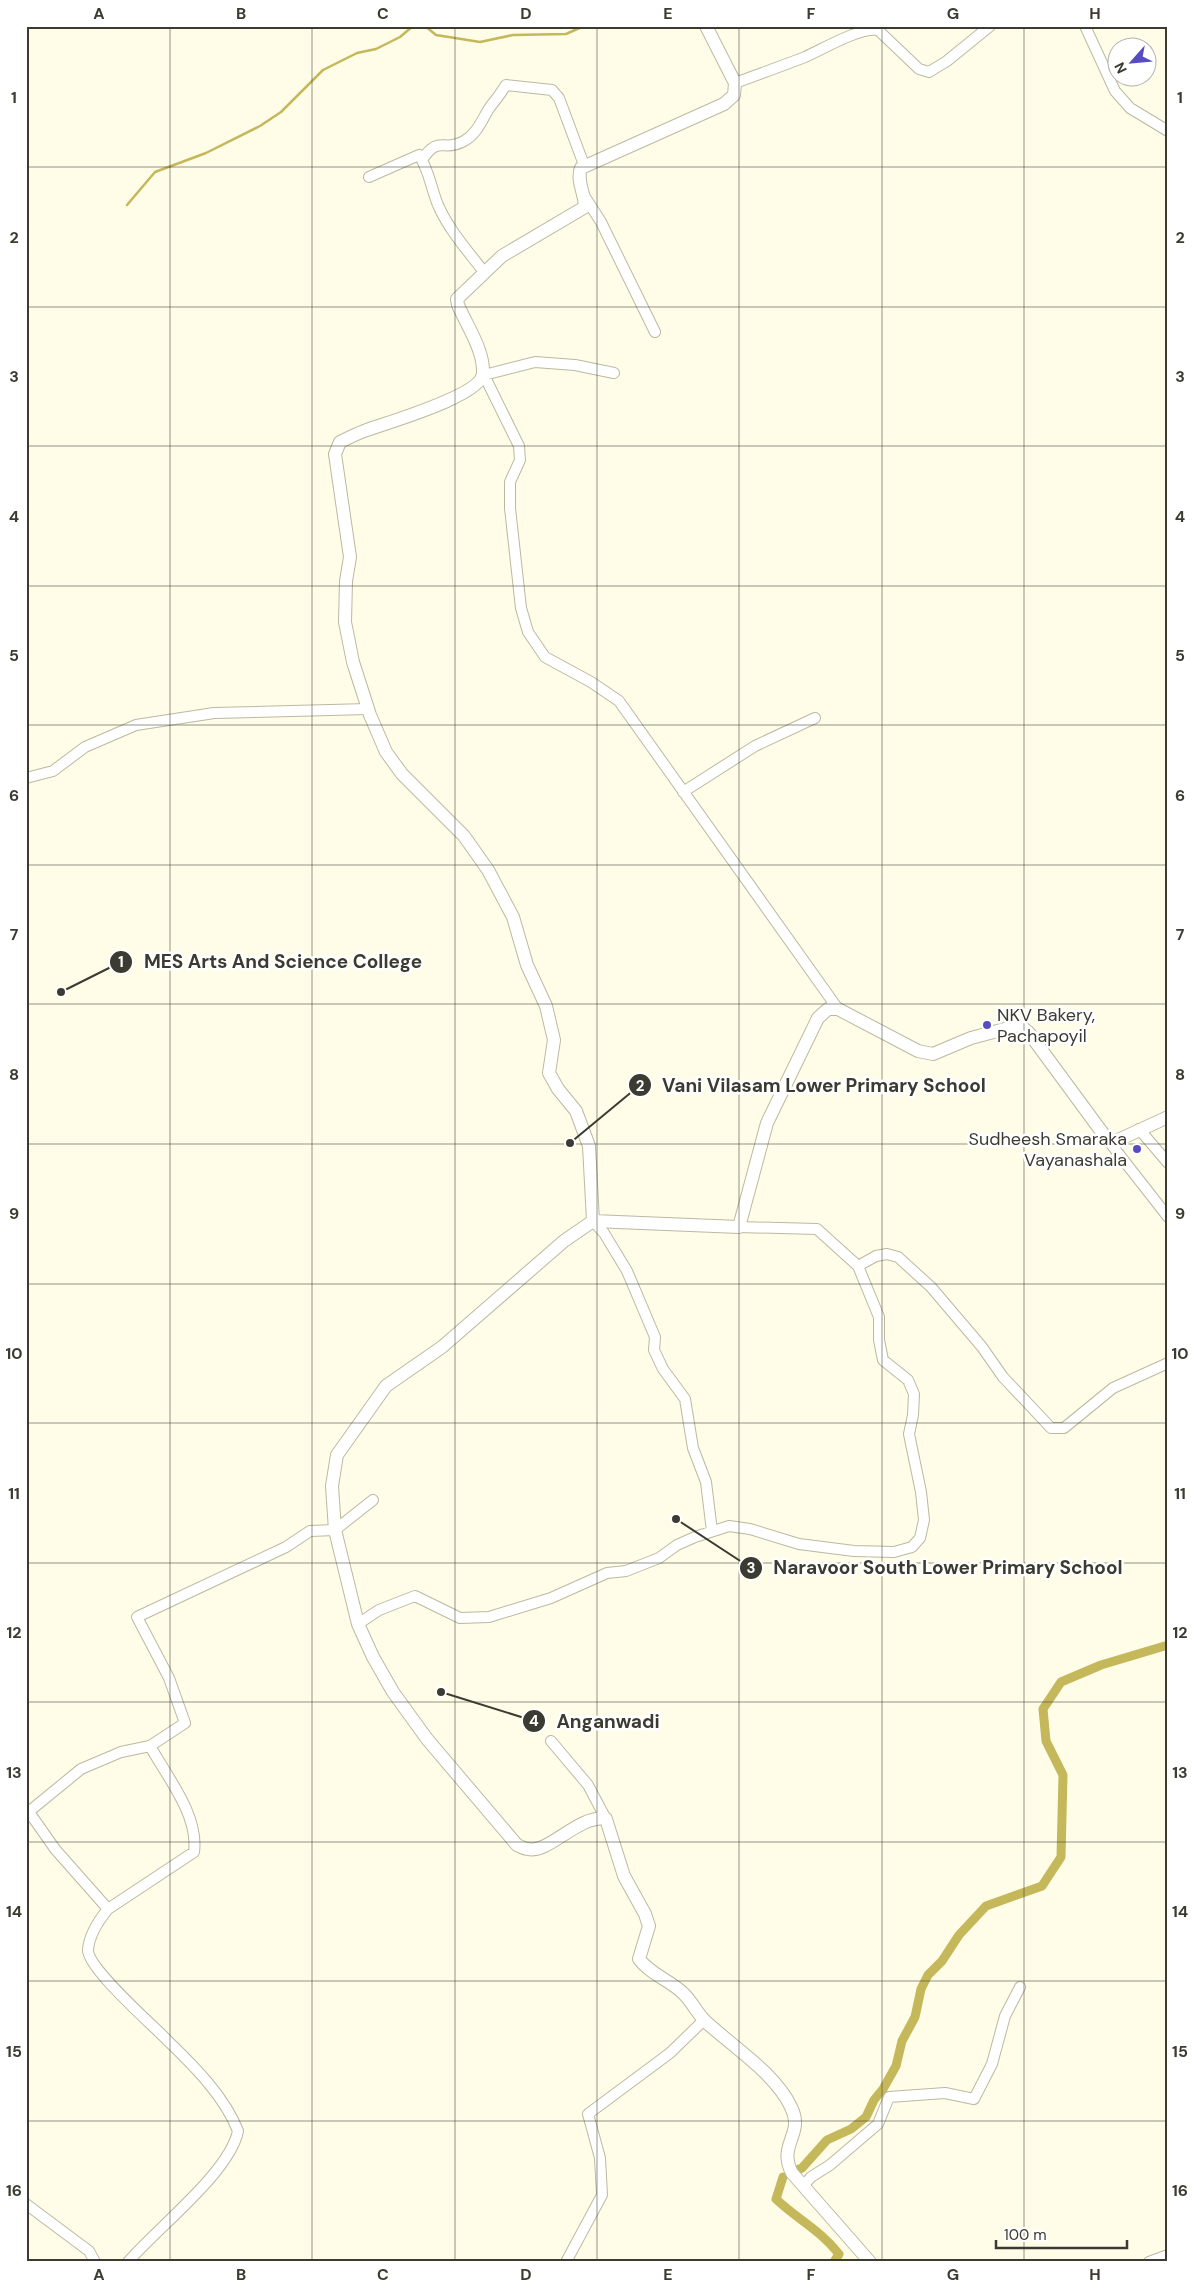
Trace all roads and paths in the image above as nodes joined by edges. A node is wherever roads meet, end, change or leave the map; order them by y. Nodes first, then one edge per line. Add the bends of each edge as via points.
1 (706, 26) edge
2 (990, 26) edge
3 (1085, 26) edge
4 (736, 83) junction
5 (1168, 131) edge
6 (422, 160) junction
7 (584, 165) junction
8 (369, 177) dead end
9 (585, 197) junction
10 (484, 272) junction
11 (655, 332) dead end
12 (614, 373) dead end
13 (484, 375) junction
14 (368, 709) junction
15 (815, 718) dead end
16 (26, 778) edge
17 (683, 792) junction
18 (838, 1009) junction
19 (1168, 1117) edge
20 (1139, 1129) junction
21 (1107, 1139) junction
22 (1168, 1163) edge
23 (1168, 1217) edge
24 (593, 1221) junction
25 (740, 1227) junction
26 (858, 1266) junction
27 (1168, 1363) edge
28 (373, 1500) dead end
29 (335, 1530) junction
30 (712, 1530) junction
31 (358, 1624) junction
32 (551, 1741) dead end
33 (150, 1746) junction
34 (28, 1813) edge
35 (606, 1819) junction
36 (108, 1910) junction
37 (1020, 1986) dead end
38 (704, 2020) junction
39 (803, 2186) junction
40 (26, 2204) edge
41 (1168, 2255) edge
42 (96, 2262) edge
43 (128, 2262) edge
44 (566, 2262) edge
45 (870, 2262) edge
46 (1149, 2262) edge

1 - 4 street
2 - 4 street via 929,72 919,69 874,29
3 - 5 street via 1115,91 1130,108
4 - 7 street via 734,95 724,104
6 - 7 street via 432,146 453,146 466,140 478,129 506,85 552,90 559,98
6 - 8 street via 419,155
6 - 10 street via 449,227
7 - 9 street via 578,175
9 - 10 street via 585,207 578,213 526,240
9 - 11 street via 601,222
10 - 13 street via 457,299 481,356
12 - 13 street via 535,362
13 - 14 street via 478,384 460,395 340,442 335,454 350,557 345,622
13 - 17 street via 519,446 520,460 510,482 510,508 521,608 528,632 545,657 591,682 619,702
14 - 16 street via 214,713 136,725 85,747 53,771
14 - 24 street via 386,752 402,774 464,836 488,870 513,917 526,965 546,1006 554,1040 549,1073 576,1112 589,1146
15 - 17 street via 755,746
17 - 18 street
18 - 21 street via 918,1051 933,1054 971,1038 1020,1025
18 - 25 street via 828,1009 818,1018 767,1123
19 - 20 street
20 - 21 street via 1116,1141
20 - 22 street
21 - 23 street
24 - 25 street
24 - 29 street via 442,1347 386,1386 337,1455 332,1486
24 - 30 street via 604,1232 627,1272 655,1337 654,1350 686,1399 693,1448 706,1482
25 - 26 street via 817,1229
26 - 27 street via 882,1255 898,1257 931,1287 1003,1377 1052,1428 1064,1428 1113,1388
26 - 30 street via 879,1317 883,1360 908,1380 914,1394 914,1415 909,1434 924,1520 920,1538 912,1547 878,1553 799,1544 729,1526
28 - 29 street
29 - 31 street
29 - 33 street via 310,1531 286,1547 137,1617 169,1678 185,1723
30 - 31 street via 626,1571 607,1573 551,1598 489,1617 460,1618 414,1596 379,1610
31 - 35 street via 393,1692 427,1739 517,1845 529,1850 584,1822 598,1817
32 - 35 street via 588,1785
33 - 34 street via 121,1752 81,1769
33 - 36 street via 186,1811 196,1839 194,1852
34 - 36 street
35 - 38 street via 624,1876 649,1926 639,1959 645,1967 684,1994
36 - 43 street via 98,1922 88,1950 92,1960 135,2010 200,2076 228,2109 238,2131 230,2149 196,2195
37 - 39 street via 1005,2016 992,2064 974,2099 945,2093 889,2097 878,2124
38 - 39 street via 779,2087 792,2108 796,2122 786,2155 792,2173
38 - 44 street via 670,2053 588,2114 600,2158 602,2195
39 - 45 street
40 - 42 street via 89,2251
41 - 46 street

